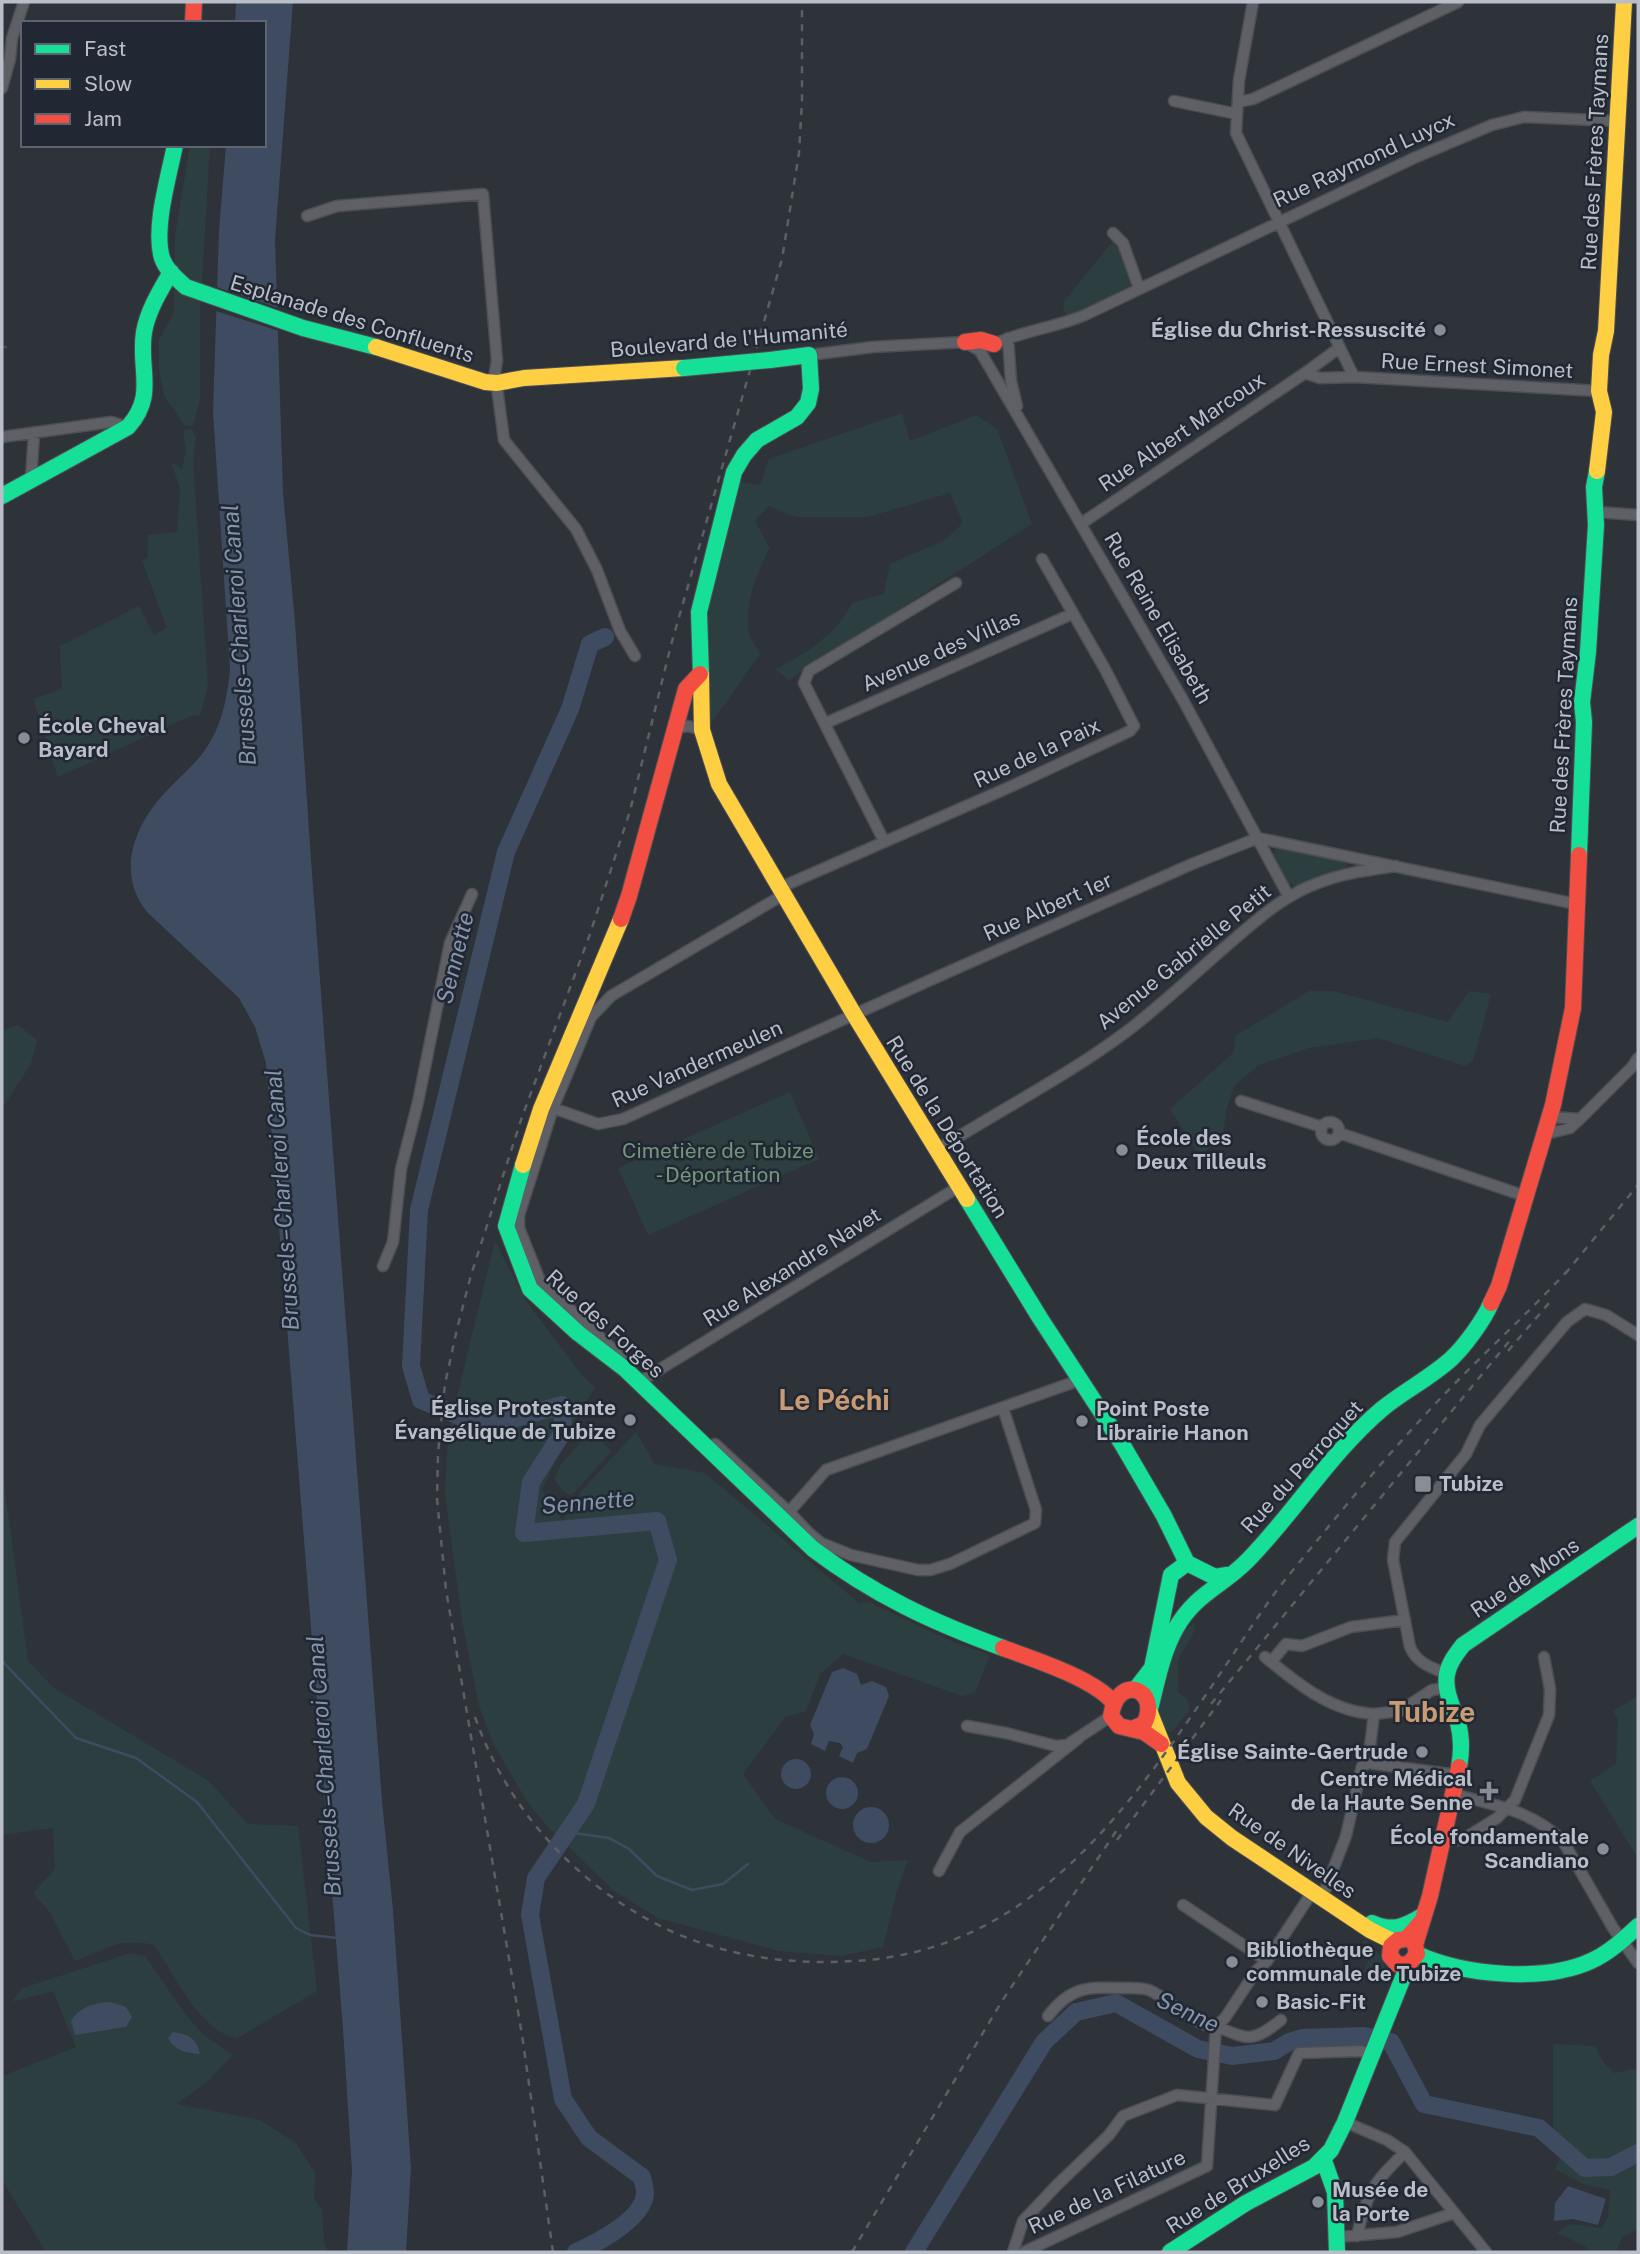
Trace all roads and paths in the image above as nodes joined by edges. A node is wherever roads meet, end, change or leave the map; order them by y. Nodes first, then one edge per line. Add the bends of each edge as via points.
1 (24, 2) edge
2 (194, 2) edge
3 (1253, 2) edge
4 (1458, 2) edge
5 (1624, 2) edge
6 (193, 21) edge
7 (7, 36) edge
8 (2, 88) edge
9 (1174, 101) dead end
10 (1238, 108) junction
11 (1618, 121) junction
12 (175, 147) edge
13 (307, 216) dead end
14 (1279, 223) junction
15 (1114, 233) dead end
16 (171, 272) junction
17 (1139, 288) junction
18 (965, 342) joint
19 (994, 344) junction
20 (1339, 348) junction
21 (809, 355) junction
22 (1304, 373) junction
23 (1354, 377) junction
24 (497, 383) junction
25 (1599, 391) junction
26 (1020, 419) junction
27 (128, 427) junction
28 (34, 434) junction
29 (2, 437) edge
30 (31, 479) junction
31 (2, 495) edge
32 (1597, 513) junction
33 (1638, 515) edge
34 (1082, 523) junction
35 (1042, 559) dead end
36 (956, 583) dead end
37 (1072, 614) junction
38 (635, 656) dead end
39 (700, 674) junction
40 (826, 723) junction
41 (675, 728) junction
42 (702, 730) junction
43 (1258, 838) junction
44 (884, 841) junction
45 (1396, 866) junction
46 (781, 891) junction
47 (472, 894) dead end
48 (1289, 897) junction
49 (1576, 904) junction
50 (589, 997) junction
51 (855, 1016) junction
52 (592, 1017) junction
53 (1638, 1058) edge
54 (1241, 1101) dead end
55 (553, 1108) junction
56 (1550, 1117) junction
57 (1580, 1119) junction
58 (1546, 1134) junction
59 (937, 1150) junction
60 (960, 1186) junction
61 (1525, 1196) junction
62 (383, 1266) dead end
63 (1638, 1335) edge
64 (644, 1379) junction
65 (1080, 1380) junction
66 (1411, 1390) joint
67 (1003, 1408) junction
68 (789, 1512) junction
69 (1638, 1527) edge
70 (811, 1541) junction
71 (1187, 1563) junction
72 (1202, 1571) junction
73 (1227, 1575) junction
74 (1203, 1593) junction
75 (1405, 1620) junction
76 (1544, 1657) dead end
77 (1445, 1680) junction
78 (1135, 1690) junction
79 (1111, 1708) junction
80 (1150, 1711) junction
81 (1374, 1714) junction
82 (967, 1726) dead end
83 (1132, 1729) junction
84 (1079, 1738) junction
85 (1161, 1744) junction
86 (1368, 1763) junction
87 (1457, 1776) junction
88 (1453, 1794) junction
89 (1509, 1807) junction
90 (1442, 1840) junction
91 (939, 1871) dead end
92 (1318, 1894) junction
93 (1182, 1905) dead end
94 (1423, 1918) junction
95 (1357, 1922) junction
96 (1638, 1926) edge
97 (1622, 1941) junction
98 (1407, 1954) junction
99 (1267, 1961) junction
100 (1638, 1963) edge
101 (1048, 2016) dead end
102 (1281, 2020) dead end
103 (1216, 2026) junction
104 (1374, 2053) junction
105 (1211, 2099) junction
106 (1345, 2122) junction
107 (1405, 2152) junction
108 (1323, 2158) junction
109 (1454, 2213) junction
110 (1357, 2236) junction
111 (1337, 2245) edge
112 (1013, 2252) edge
113 (1024, 2252) edge
114 (1170, 2252) edge
115 (1486, 2252) edge

1 - 7 street
2 - 6 main road
3 - 10 street, Rue Ernest Simonet
4 - 10 street
5 - 11 main road, Rue des Frères Taymans
7 - 8 street via 10,59
9 - 10 street
10 - 14 street, Rue Ernest Simonet via 1237,133
11 - 14 street, Rue Raymond Luycx via 1506,120
11 - 25 main road, Rue des Frères Taymans
12 - 16 main road via 159,244
13 - 24 street via 337,206 483,194
14 - 17 street, Rue Raymond Luycx
14 - 20 street, Rue Ernest Simonet
15 - 17 street via 1123,243
16 - 24 main road, Esplanade des Confluents via 195,292
16 - 27 main road via 146,320 142,341 145,405
17 - 19 street, Rue Raymond Luycx via 1069,322
18 - 19 main road, Boulevard de l'Humanité
18 - 21 street, Boulevard de l'Humanité
19 - 26 street, Rue Reine Elisabeth
19 - 26 street, Rue Reine Elisabeth via 1011,381
20 - 22 street
20 - 23 street, Rue Ernest Simonet
21 - 24 main road, Boulevard de l'Humanité, bridge
21 - 39 main road via 811,384 806,407 758,439 734,472 699,612
22 - 23 street, Rue Ernest Simonet via 1320,378
22 - 34 street, Rue Albert Marcoux
23 - 25 street, Rue Ernest Simonet
24 - 38 street via 504,440 576,529
25 - 32 main road, Rue des Frères Taymans via 1604,412 1594,487
26 - 34 street, Rue Reine Elisabeth
27 - 28 street via 111,422
27 - 30 main road
28 - 29 street
28 - 30 street
30 - 31 main road
32 - 33 street
32 - 49 main road, Rue des Frères Taymans via 1582,702
34 - 43 street, Rue Reine Elisabeth
35 - 37 street, Rue de la Paix
36 - 40 street, Avenue des Villas via 809,671 804,682
37 - 40 street, Avenue des Villas
37 - 44 street, Rue de la Paix via 1134,726 1130,731
39 - 41 main road, Rue des Forges via 686,689
39 - 42 main road
40 - 44 street, Avenue des Villas
41 - 42 street
41 - 50 main road, Rue des Forges via 629,896
42 - 46 main road, Rue de la Déportation via 719,784
43 - 45 street
43 - 48 street, Rue Reine Elisabeth
43 - 51 street, Rue Albert 1er
44 - 46 street, Rue de la Paix
45 - 48 street, Avenue Gabrielle Petit via 1353,872
45 - 49 street
46 - 51 main road, Rue de la Déportation
46 - 52 street, Rue des Forges via 611,996
47 - 62 street via 450,943 401,1169 393,1242
48 - 59 street, Avenue Gabrielle Petit via 1124,1033
49 - 56 main road, Rue des Frères Taymans via 1573,1008
50 - 52 street
50 - 70 main road, Rue des Forges via 525,1157 506,1226 511,1244 538,1298 625,1369
51 - 55 street, Rue Vandermeulen via 616,1122 598,1124
51 - 59 main road, Rue de la Déportation
52 - 55 street, Rue des Forges
53 - 57 street
54 - 61 street via 1322,1127 1329,1140 1339,1133
55 - 64 street, Rue des Forges via 519,1215 519,1228 540,1281
56 - 57 street
56 - 58 main road, Rue des Frères Taymans
57 - 58 street via 1570,1128
58 - 61 main road, Rue des Frères Taymans
59 - 60 main road, Rue de la Déportation
60 - 64 street, Rue Alexandre Navet
60 - 65 main road, Rue de la Déportation
61 - 66 main road, Rue des Frères Taymans via 1487,1312 1452,1358
63 - 75 street via 1606,1315 1584,1310 1567,1322 1480,1425 1466,1454 1395,1542 1393,1560
64 - 68 street, Rue des Forges
65 - 67 street
65 - 71 main road, Rue de la Déportation via 1122,1444
66 - 73 main road, Rue du Perroquet via 1381,1410 1247,1561
67 - 68 street via 826,1470
67 - 70 street, Rue des Forges via 1036,1510 1031,1526 930,1570 851,1555
68 - 70 street, Rue des Forges
69 - 77 main road, Rue de Mons via 1463,1645
70 - 79 main road, Rue des Forges via 866,1587 940,1625 1086,1682 1106,1695
71 - 72 main road
71 - 78 main road via 1171,1575 1152,1668
72 - 73 main road via 1215,1577
72 - 74 main road
73 - 74 main road, Rue du Perroquet
74 - 80 main road via 1175,1630
75 - 77 street via 1414,1657
75 - 81 street via 1351,1627 1302,1646 1286,1644 1268,1659 1314,1695 1354,1712
76 - 89 street via 1549,1715
77 - 81 street via 1400,1711
77 - 87 main road via 1462,1739
78 - 79 main road via 1122,1691
78 - 80 main road via 1146,1697
79 - 83 main road via 1119,1726
79 - 84 street
80 - 83 main road via 1144,1724
80 - 85 main road, Rue de Nivelles
81 - 86 street
82 - 84 street via 1056,1746
83 - 85 main road
84 - 91 street via 960,1832
85 - 92 main road, Rue de Nivelles via 1183,1790 1216,1827
86 - 87 street
86 - 92 street via 1362,1766 1346,1836
87 - 88 main road
88 - 89 street
88 - 90 main road
89 - 90 street via 1462,1840
89 - 97 street via 1563,1841
90 - 94 main road
92 - 95 main road, Rue de Nivelles
92 - 99 street
93 - 99 street
94 - 95 main road via 1401,1929
94 - 98 main road
95 - 98 main road, Rue de Nivelles
96 - 97 main road, Rue de Nivelles
97 - 98 main road, Rue de Nivelles via 1580,1965 1550,1971 1480,1972
97 - 100 street
98 - 104 main road, Rue de Bruxelles
99 - 103 street
101 - 103 street via 1061,2000 1077,1991 1149,1989 1204,2025
102 - 103 street via 1260,2036 1243,2038
103 - 105 street
104 - 105 street, Rue de la Filature via 1299,2053 1275,2105
104 - 106 main road, Rue de Bruxelles
105 - 112 street, Rue de la Filature via 1177,2095 1123,2116 1110,2135 1023,2221
105 - 113 street, Rue de la Filature via 1207,2166
106 - 107 street
106 - 108 main road, Rue de Bruxelles
107 - 109 street
107 - 110 street via 1373,2185
108 - 111 main road via 1336,2190
108 - 114 main road, Rue de Bruxelles
109 - 110 street via 1397,2232
109 - 115 street
110 - 111 street

